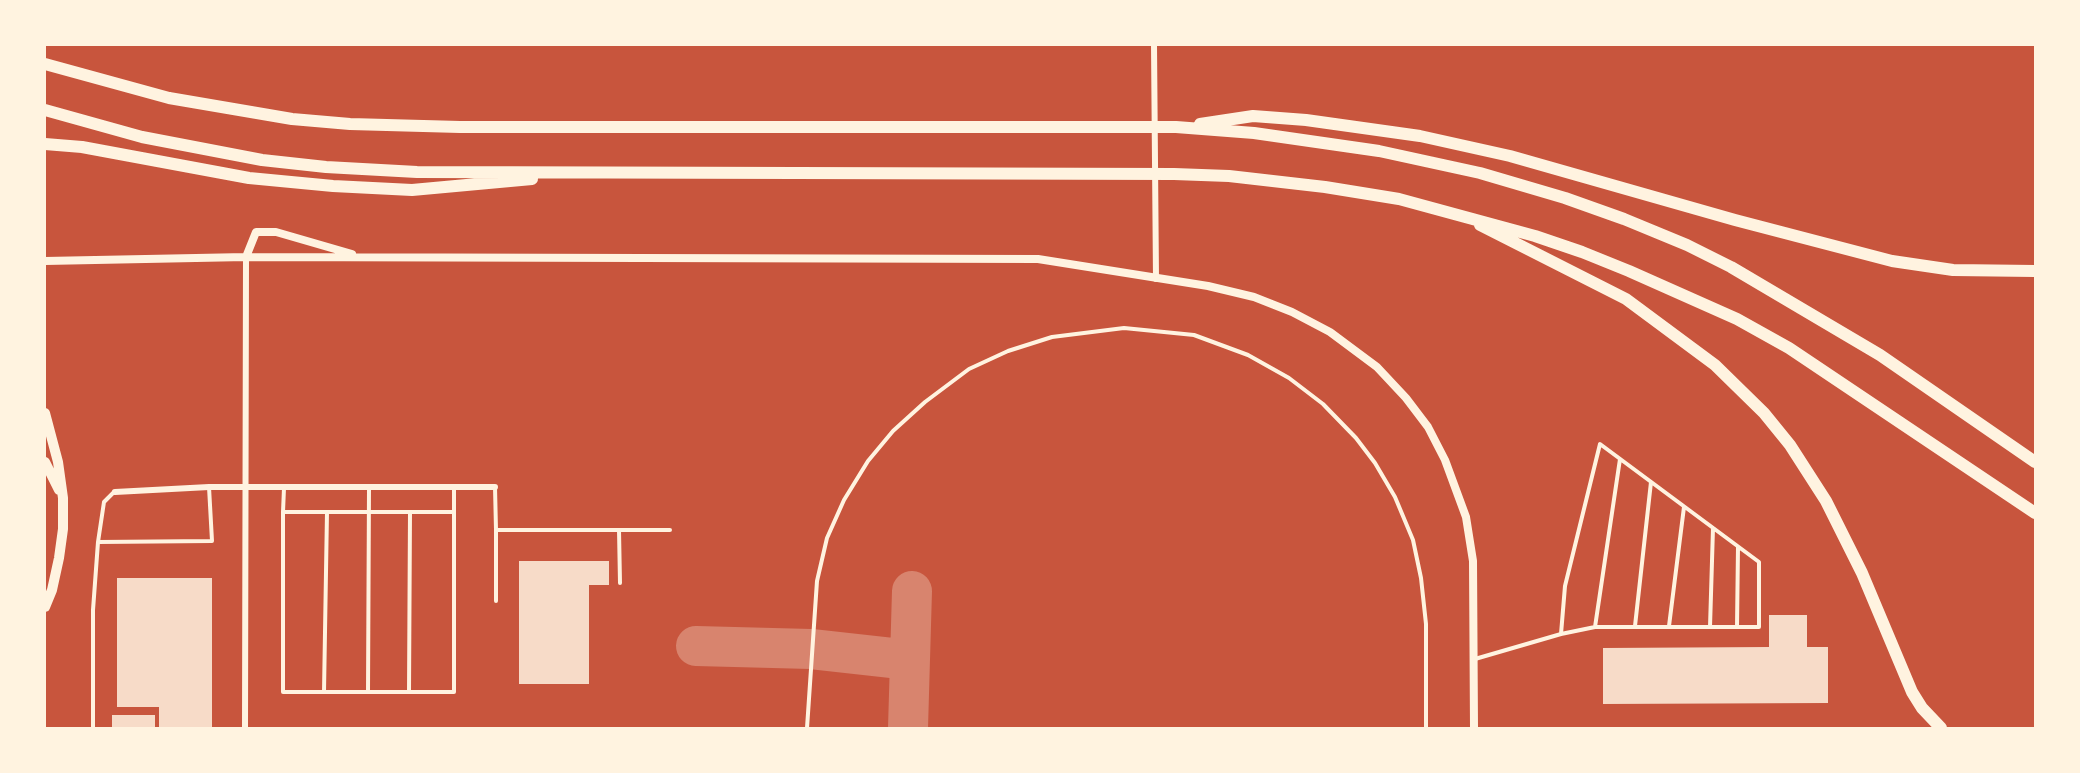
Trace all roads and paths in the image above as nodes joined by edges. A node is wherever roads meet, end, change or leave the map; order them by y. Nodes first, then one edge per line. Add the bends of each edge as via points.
1 (1154, 45) edge
2 (45, 64) edge
3 (45, 110) edge
4 (1176, 127) junction
5 (45, 144) edge
6 (608, 172) junction
7 (1452, 212) junction
8 (246, 257) junction
9 (363, 257) junction
10 (45, 261) edge
11 (2035, 271) edge
12 (1156, 279) junction
13 (45, 413) edge
14 (1620, 459) junction
15 (45, 462) edge
16 (2035, 462) edge
17 (1651, 482) junction
18 (209, 487) junction
19 (245, 487) junction
20 (454, 487) junction
21 (495, 487) joint
22 (284, 488) junction
23 (369, 488) junction
24 (115, 492) joint
25 (63, 498) junction
26 (1684, 507) junction
27 (283, 512) junction
28 (327, 512) junction
29 (369, 512) junction
30 (410, 512) junction
31 (453, 512) junction
32 (2035, 513) edge
33 (1713, 528) junction
34 (496, 530) junction
35 (619, 530) junction
36 (670, 530) dead end
37 (98, 542) junction
38 (1738, 547) junction
39 (620, 583) dead end
40 (496, 601) dead end
41 (45, 607) edge
42 (1635, 626) junction
43 (1669, 626) junction
44 (1595, 627) junction
45 (1710, 627) junction
46 (1737, 627) junction
47 (1562, 634) junction
48 (1474, 660) junction
49 (324, 692) junction
50 (368, 692) junction
51 (409, 692) junction
52 (93, 728) edge
53 (244, 728) edge
54 (807, 728) edge
55 (1426, 728) edge
56 (1474, 728) edge
57 (1941, 728) edge

1 - 12 street
2 - 4 highway via 169,98 292,119 350,124
3 - 6 highway via 142,137 305,165 417,172
4 - 11 highway via 1252,116 1420,136 1510,156 1892,261 1953,270
4 - 16 highway via 1290,137 1379,151 1480,173 1624,219 1723,262 1803,308 1880,355
5 - 6 highway via 82,147 249,178 412,190
6 - 7 highway via 1229,176 1399,199
7 - 32 highway via 1582,252 1737,319 1799,355
7 - 57 highway via 1626,299 1715,365 1764,413 1826,501 1862,573 1908,683 1922,708
8 - 9 street
8 - 9 street via 256,232 276,232
8 - 10 street
8 - 19 street
9 - 12 street via 1038,260
12 - 48 street via 1254,297 1292,312 1354,348 1406,398 1428,427 1445,460 1466,518 1473,561
13 - 25 main road
14 - 17 lane
14 - 44 lane
14 - 47 lane via 1600,444 1565,586
15 - 25 main road
17 - 26 lane
17 - 42 lane
18 - 19 street
18 - 24 street
18 - 37 lane via 212,541
19 - 22 street
19 - 53 street
20 - 21 street
20 - 23 street
20 - 31 lane
21 - 34 lane
22 - 23 street
22 - 27 lane
23 - 29 lane
24 - 37 lane via 104,502
25 - 41 main road via 59,558
26 - 33 lane
26 - 43 lane
27 - 28 lane
27 - 49 lane via 283,692
28 - 29 lane
28 - 49 lane
29 - 30 lane
29 - 50 lane
30 - 31 lane
30 - 51 lane
31 - 51 lane via 454,692
33 - 38 lane
33 - 45 lane
34 - 35 lane
34 - 40 lane
35 - 36 lane
35 - 39 lane
37 - 52 lane via 93,610
38 - 46 lane
38 - 46 lane via 1759,562 1759,627
42 - 43 lane
42 - 44 lane
43 - 45 lane
44 - 47 lane
45 - 46 lane
47 - 48 lane
48 - 56 street
49 - 50 lane
50 - 51 lane
54 - 55 lane via 817,580 835,519 868,461 893,431 969,369 1052,337 1124,328 1194,335 1248,355 1289,378 1314,398 1356,438 1375,463 1413,540 1421,578 1426,624

